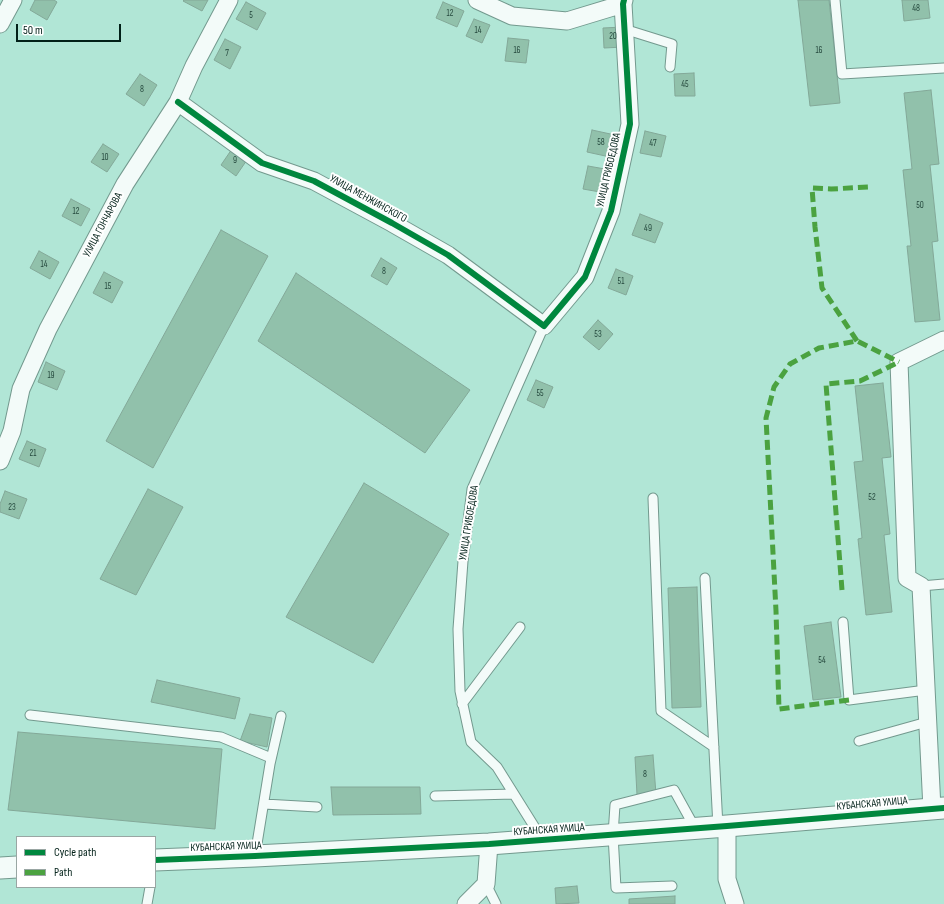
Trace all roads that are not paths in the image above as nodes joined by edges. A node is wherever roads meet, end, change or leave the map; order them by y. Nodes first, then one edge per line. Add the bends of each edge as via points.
1 (13, 0) edge
2 (229, 0) edge
3 (477, 0) edge
4 (835, 0) edge
5 (623, 2) edge
6 (0, 24) edge
7 (624, 29) junction
8 (670, 67) dead end
9 (944, 68) edge
10 (178, 102) junction
11 (544, 326) junction
12 (944, 340) edge
13 (0, 461) edge
14 (653, 498) dead end
15 (705, 578) dead end
16 (944, 584) edge
17 (920, 586) junction
18 (843, 622) dead end
19 (520, 627) dead end
20 (926, 690) junction
21 (462, 704) junction
22 (30, 714) dead end
23 (281, 716) dead end
24 (927, 722) junction
25 (858, 741) dead end
26 (714, 747) junction
27 (271, 758) junction
28 (514, 794) junction
29 (435, 796) dead end
30 (264, 804) junction
31 (316, 807) dead end
32 (938, 809) edge
33 (723, 827) junction
34 (696, 829) junction
35 (613, 835) junction
36 (543, 840) junction
37 (489, 844) junction
38 (256, 856) junction
39 (156, 860) edge
40 (16, 867) edge
41 (0, 868) edge
42 (486, 884) junction
43 (672, 886) dead end
44 (150, 888) edge
45 (147, 904) edge
46 (466, 904) edge
47 (496, 904) edge
48 (735, 904) edge

1 - 6 street
2 - 10 street, УЛИЦА ГОНЧАРОВА
3 - 5 street via 512,16 567,21
4 - 9 lane via 842,74
5 - 7 street, УЛИЦА ГРИБОЕДОВА
7 - 8 lane via 672,44
7 - 11 street, УЛИЦА ГРИБОЕДОВА via 630,124 611,211 585,277
10 - 11 street, УЛИЦА МЕНЖИНСКОГО via 262,163 314,181 448,255
10 - 13 street, УЛИЦА ГОНЧАРОВА via 125,184 48,329 21,389 12,431
11 - 21 lane, УЛИЦА ГРИБОЕДОВА via 472,489 458,629
12 - 17 street via 899,362 907,578
14 - 26 lane via 660,711
15 - 26 lane
16 - 17 lane
17 - 20 street
18 - 20 lane via 849,700
19 - 21 lane
20 - 24 street
21 - 28 lane, УЛИЦА ГРИБОЕДОВА via 471,742 496,767
22 - 27 lane via 221,737
23 - 27 lane
24 - 25 lane
24 - 32 street
26 - 33 lane
27 - 30 lane
28 - 29 lane
28 - 36 lane, УЛИЦА ГРИБОЕДОВА
30 - 31 lane
30 - 38 lane
32 - 33 street, КУБАНСКАЯ УЛИЦА
33 - 34 street, КУБАНСКАЯ УЛИЦА
33 - 48 street via 727,879
34 - 35 street, КУБАНСКАЯ УЛИЦА
34 - 35 lane via 674,790 615,805
35 - 36 street, КУБАНСКАЯ УЛИЦА
35 - 43 lane via 616,888
36 - 37 street, КУБАНСКАЯ УЛИЦА
37 - 38 street, КУБАНСКАЯ УЛИЦА
37 - 42 street
38 - 39 street, КУБАНСКАЯ УЛИЦА
40 - 41 street
42 - 46 street
42 - 47 lane
44 - 45 lane

